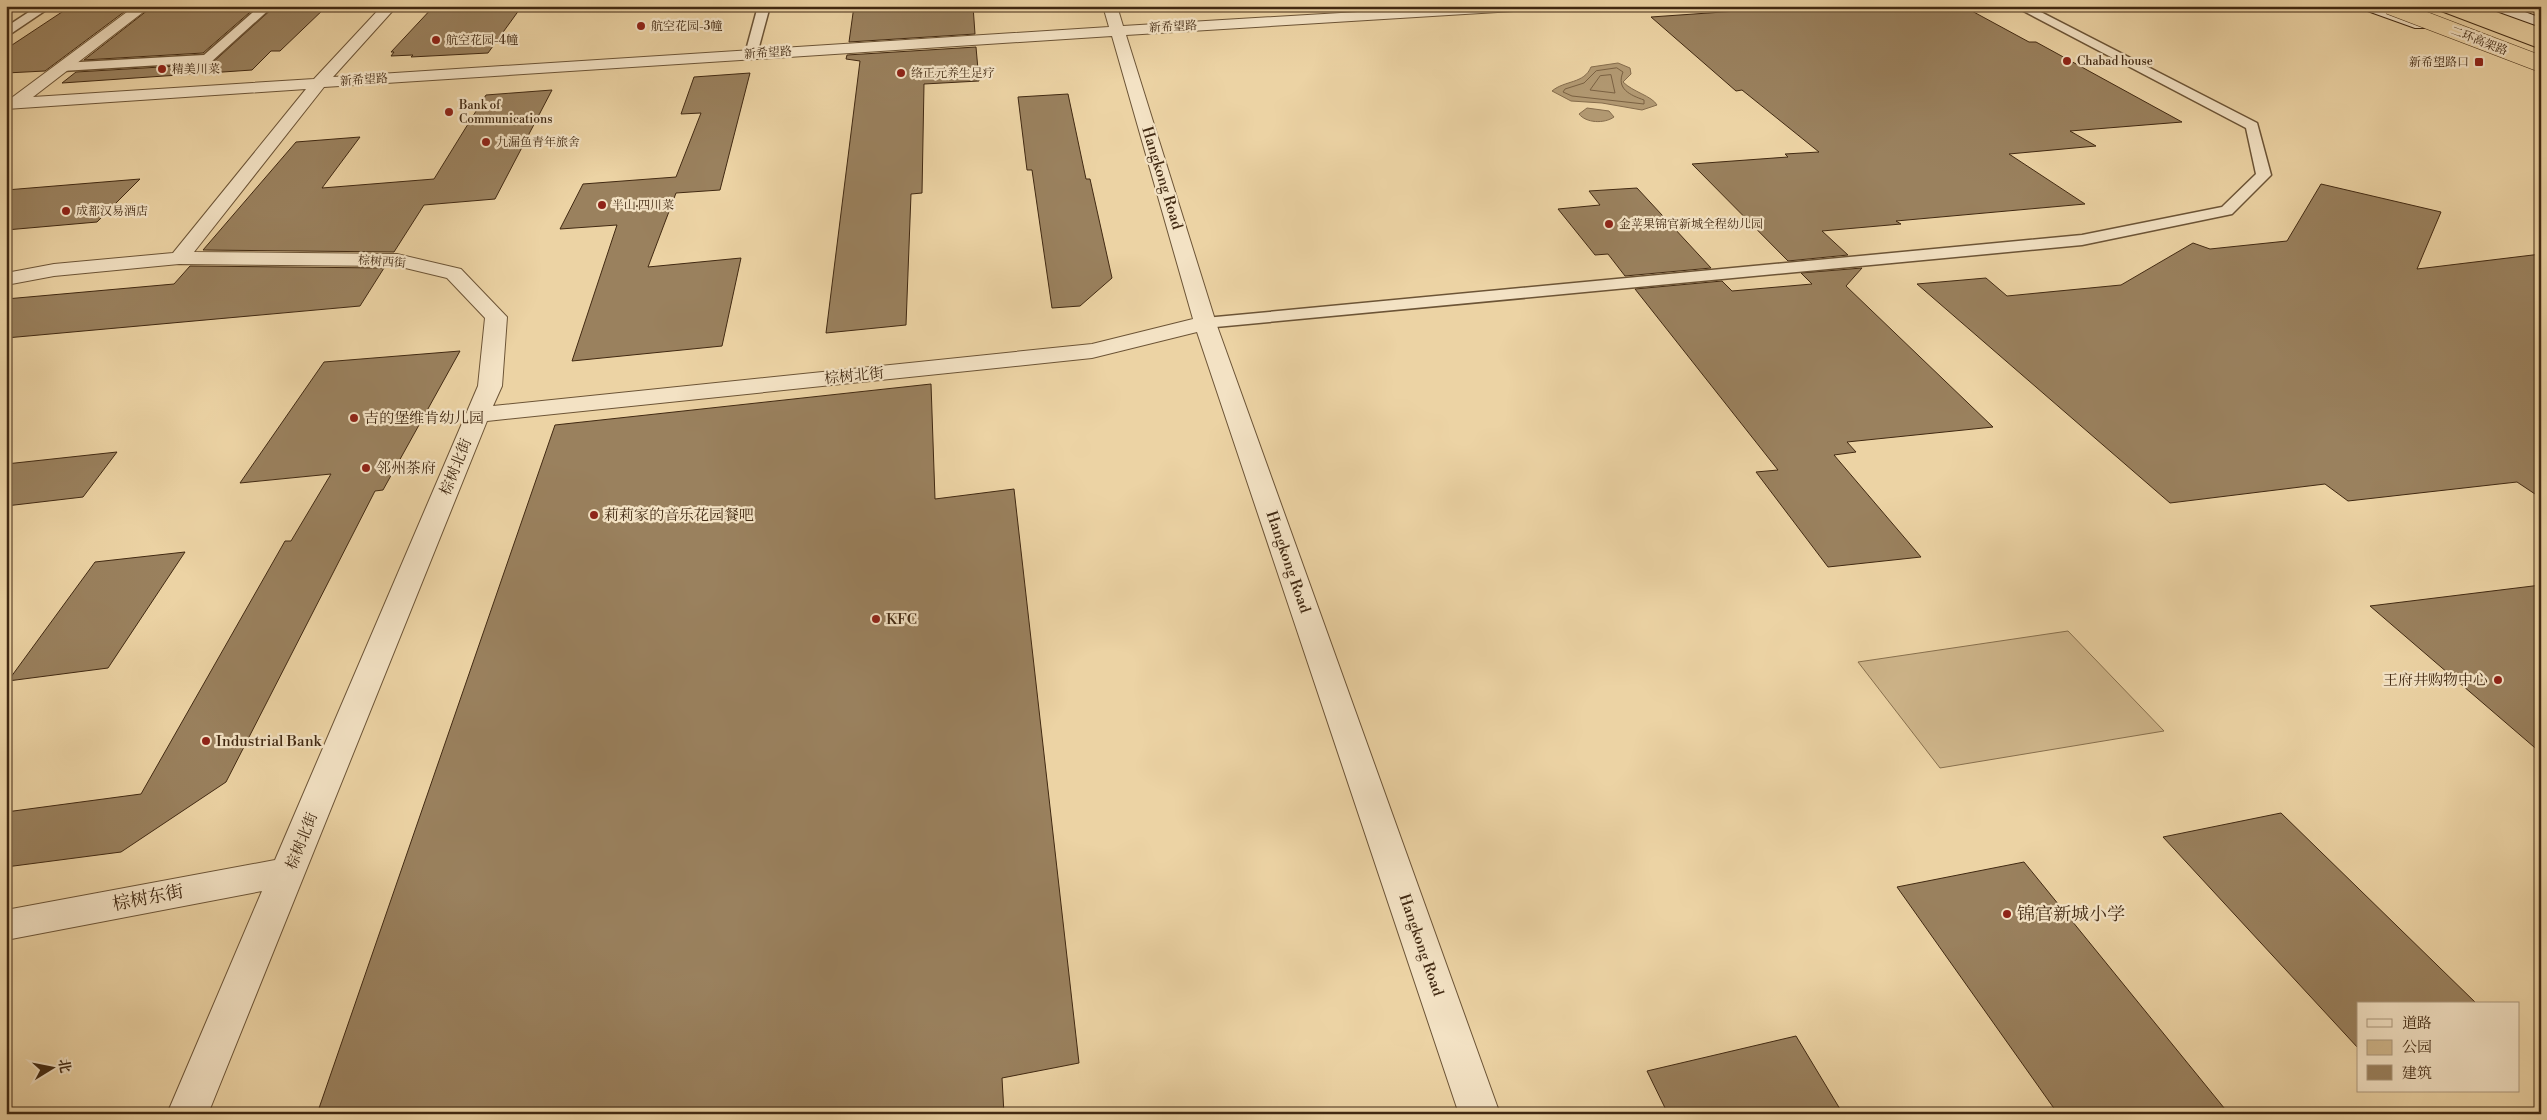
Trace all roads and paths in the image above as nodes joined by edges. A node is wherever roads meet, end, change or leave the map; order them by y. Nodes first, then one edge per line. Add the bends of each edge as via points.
1 (46, 6) edge
2 (144, 6) edge
3 (267, 6) edge
4 (390, 6) edge
5 (764, 6) edge
6 (2020, 6) edge
7 (2367, 6) edge
8 (2389, 6) edge
9 (2395, 6) edge
10 (2412, 6) edge
11 (2438, 6) edge
12 (2496, 6) edge
13 (1520, 7) edge
14 (2480, 13) dead end
15 (1114, 18) edge
16 (2541, 22) edge
17 (6, 33) edge
18 (2541, 35) edge
19 (2541, 44) edge
20 (751, 54) junction
21 (2541, 55) edge
22 (2541, 65) edge
23 (62, 67) junction
24 (320, 83) junction
25 (10, 104) edge
26 (179, 258) junction
27 (6, 279) edge
28 (1205, 323) junction
29 (477, 415) junction
30 (290, 871) junction
31 (6, 925) edge
32 (187, 1114) edge
33 (1480, 1114) edge

1 - 17 lane
2 - 23 street
3 - 23 lane via 207,59
4 - 24 street
5 - 20 lane
6 - 28 lane via 2252,126 2264,175 2227,211 2082,240
7 - 22 street
8 - 22 highway, 二环高架路, bridge
9 - 22 street
10 - 21 highway
11 - 19 highway
12 - 16 street
13 - 15 street, 新希望路
14 - 18 highway, 二环高架路
15 - 20 street, 新希望路
15 - 28 street, Hangkong Road
20 - 24 street, 新希望路
23 - 25 street
24 - 25 street, 新希望路
24 - 26 street
26 - 27 street, 棕树西街 via 54,270
26 - 29 street, 棕树西街 via 397,260 454,273 496,318 490,386
28 - 29 street, 棕树北街 via 1092,352
28 - 33 street, Hangkong Road
29 - 30 street, 棕树北街
30 - 31 street, 棕树东街
30 - 32 street, 棕树北街

